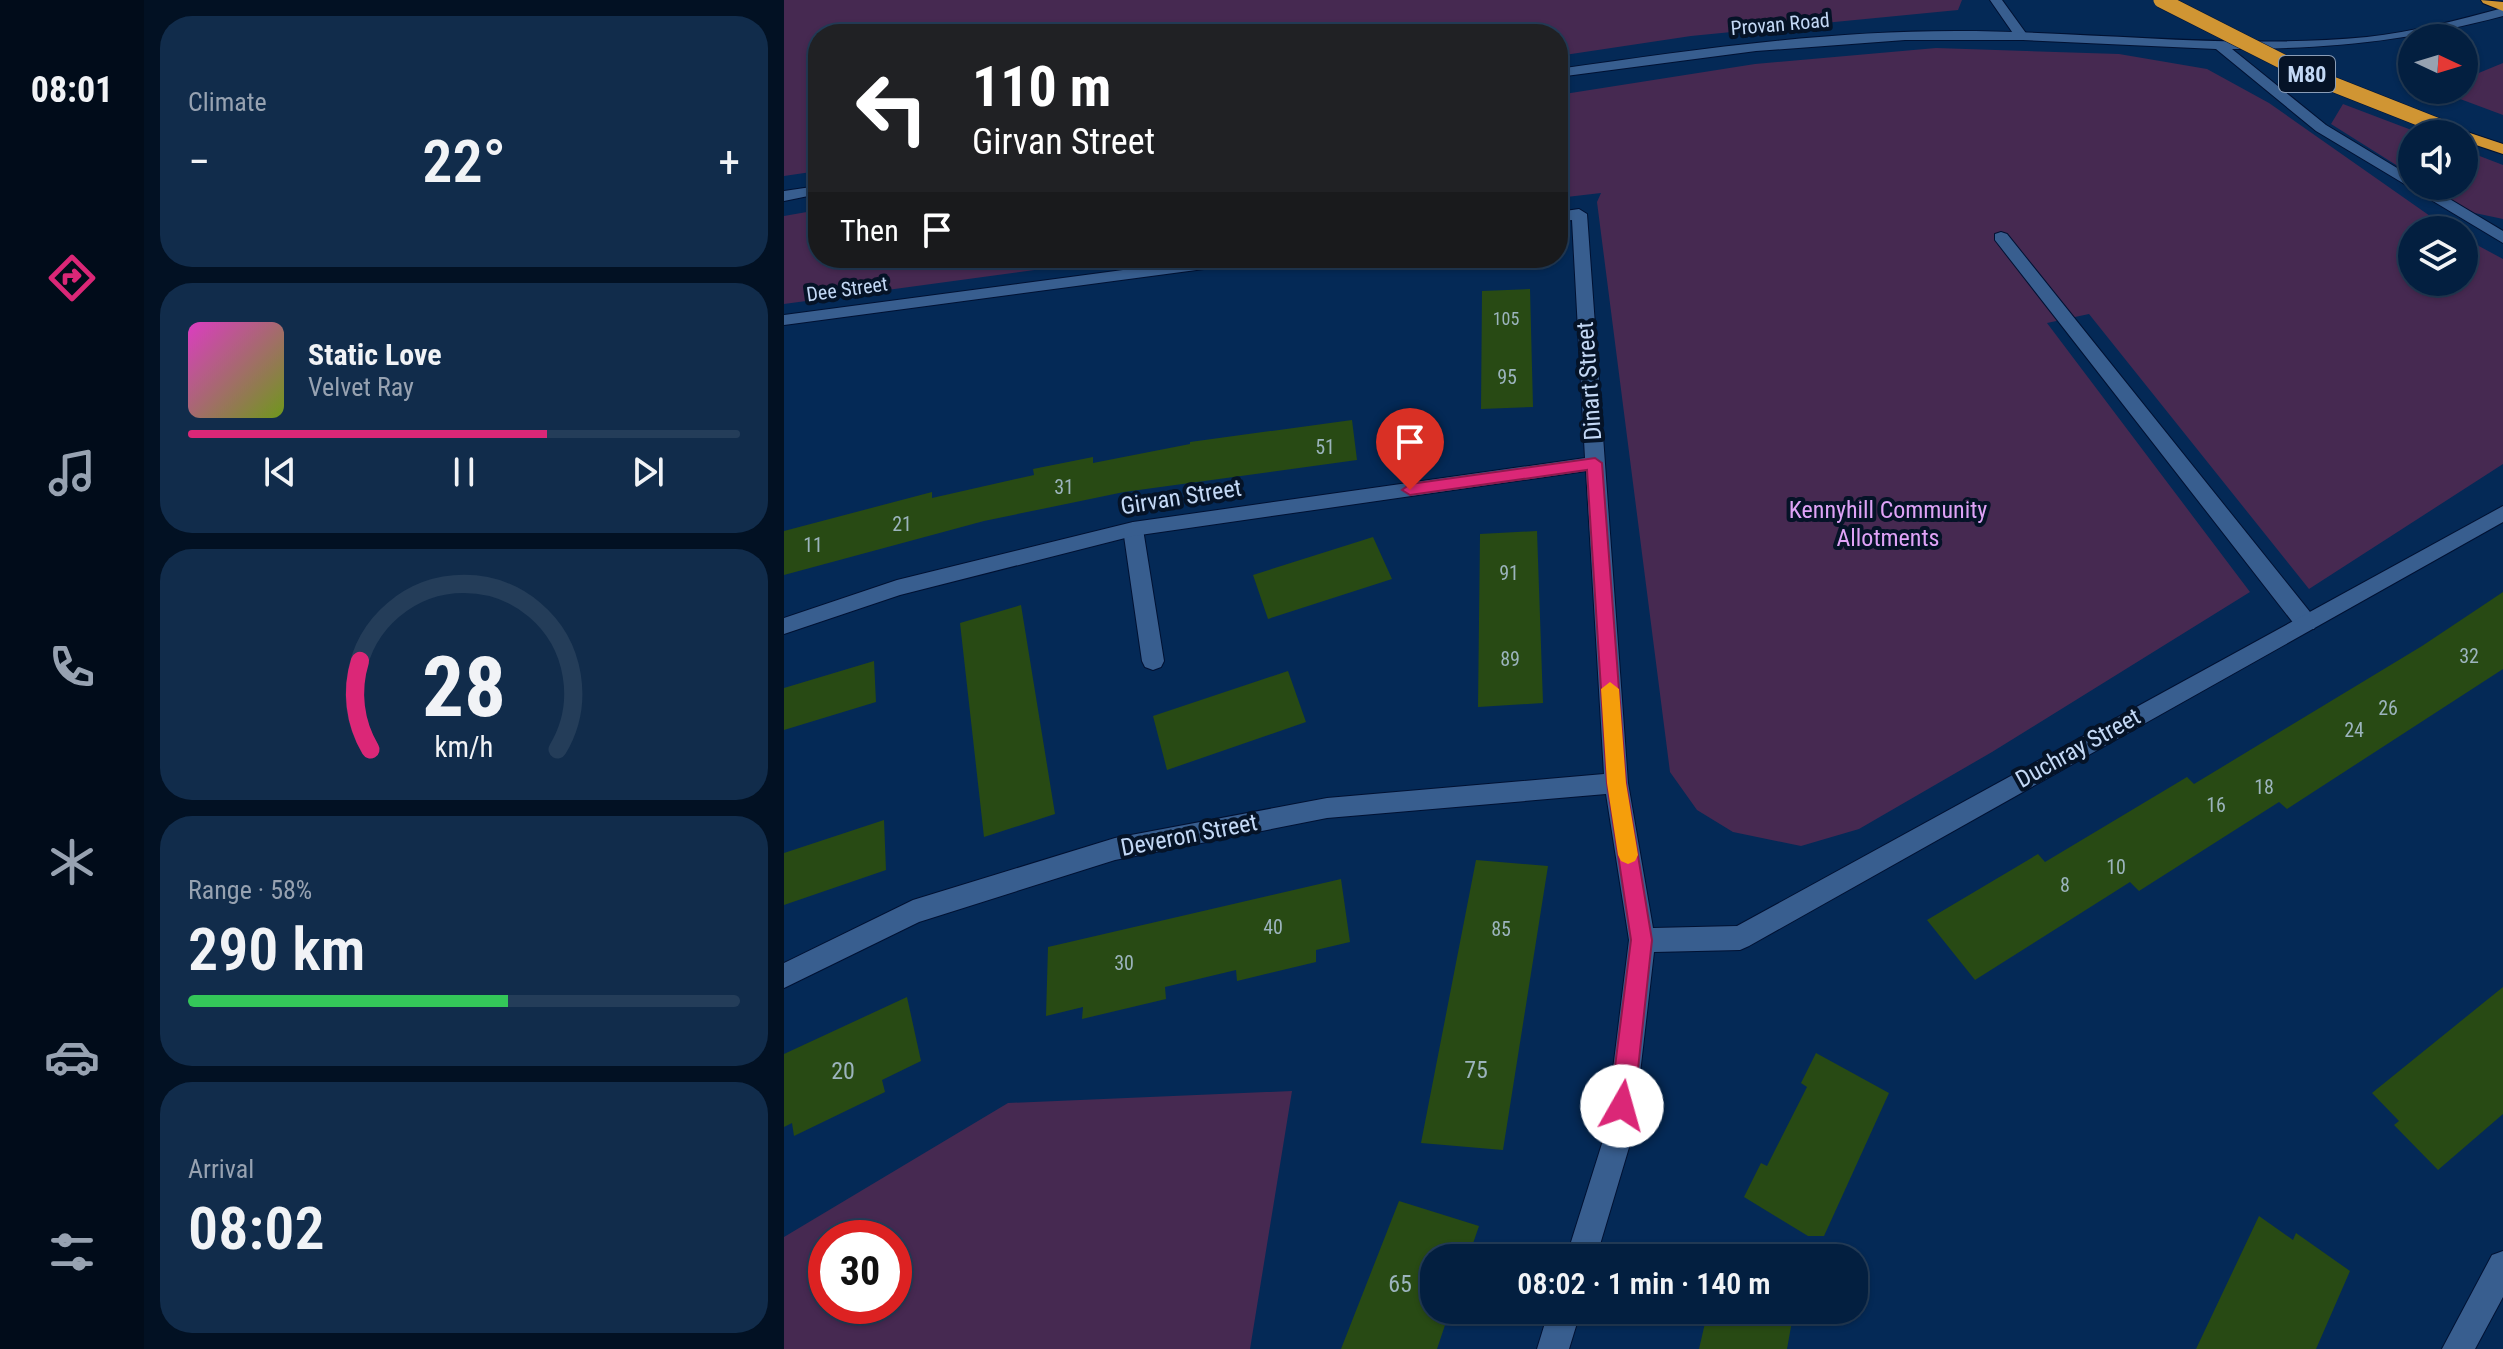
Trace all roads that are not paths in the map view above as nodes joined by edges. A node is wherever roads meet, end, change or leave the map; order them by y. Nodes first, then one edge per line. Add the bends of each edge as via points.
1 (1996, 0) edge
2 (2161, 0) edge
3 (2488, 0) edge
4 (2503, 9) edge
5 (2022, 36) junction
6 (2218, 44) junction
7 (1568, 71) edge
8 (2423, 120) edge
9 (2478, 141) edge
10 (2503, 149) edge
11 (2398, 175) edge
12 (808, 192) edge
13 (784, 196) edge
14 (2442, 200) edge
15 (2445, 202) junction
16 (1568, 215) edge
17 (2503, 230) edge
18 (2001, 237) dead end
19 (2503, 238) edge
20 (1174, 268) edge
21 (784, 320) edge
22 (1595, 463) junction
23 (2503, 513) edge
24 (1133, 529) junction
25 (2306, 623) junction
26 (784, 626) edge
27 (1153, 661) dead end
28 (1616, 783) junction
29 (1642, 940) junction
30 (784, 976) edge
31 (1585, 1244) edge
32 (2503, 1266) edge
33 (1561, 1324) edge
34 (1553, 1349) edge
35 (2458, 1349) edge

1 - 5 street
2 - 8 highway, M80, bridge via 2313,77
3 - 4 highway
4 - 6 street, Provan Road via 2405,36 2294,45
5 - 6 street, Provan Road
5 - 7 street, Provan Road via 1798,42
6 - 11 street via 2321,128
9 - 10 highway, M80
12 - 13 street
14 - 15 street
15 - 17 street
15 - 19 street
16 - 22 street, Dinart Street
18 - 25 street
20 - 21 street, Dee Street
22 - 24 street, Girvan Street
22 - 28 street, Dinart Street
23 - 25 street, Duchray Street
24 - 26 street, Girvan Street via 897,588
24 - 27 street
25 - 29 street, Duchray Street via 1740,938
28 - 29 street, Dinart Street
28 - 30 street, Deveron Street via 1327,808 1115,849 913,912
29 - 31 street, Dinart Street via 1619,1134
32 - 35 street
33 - 34 street

